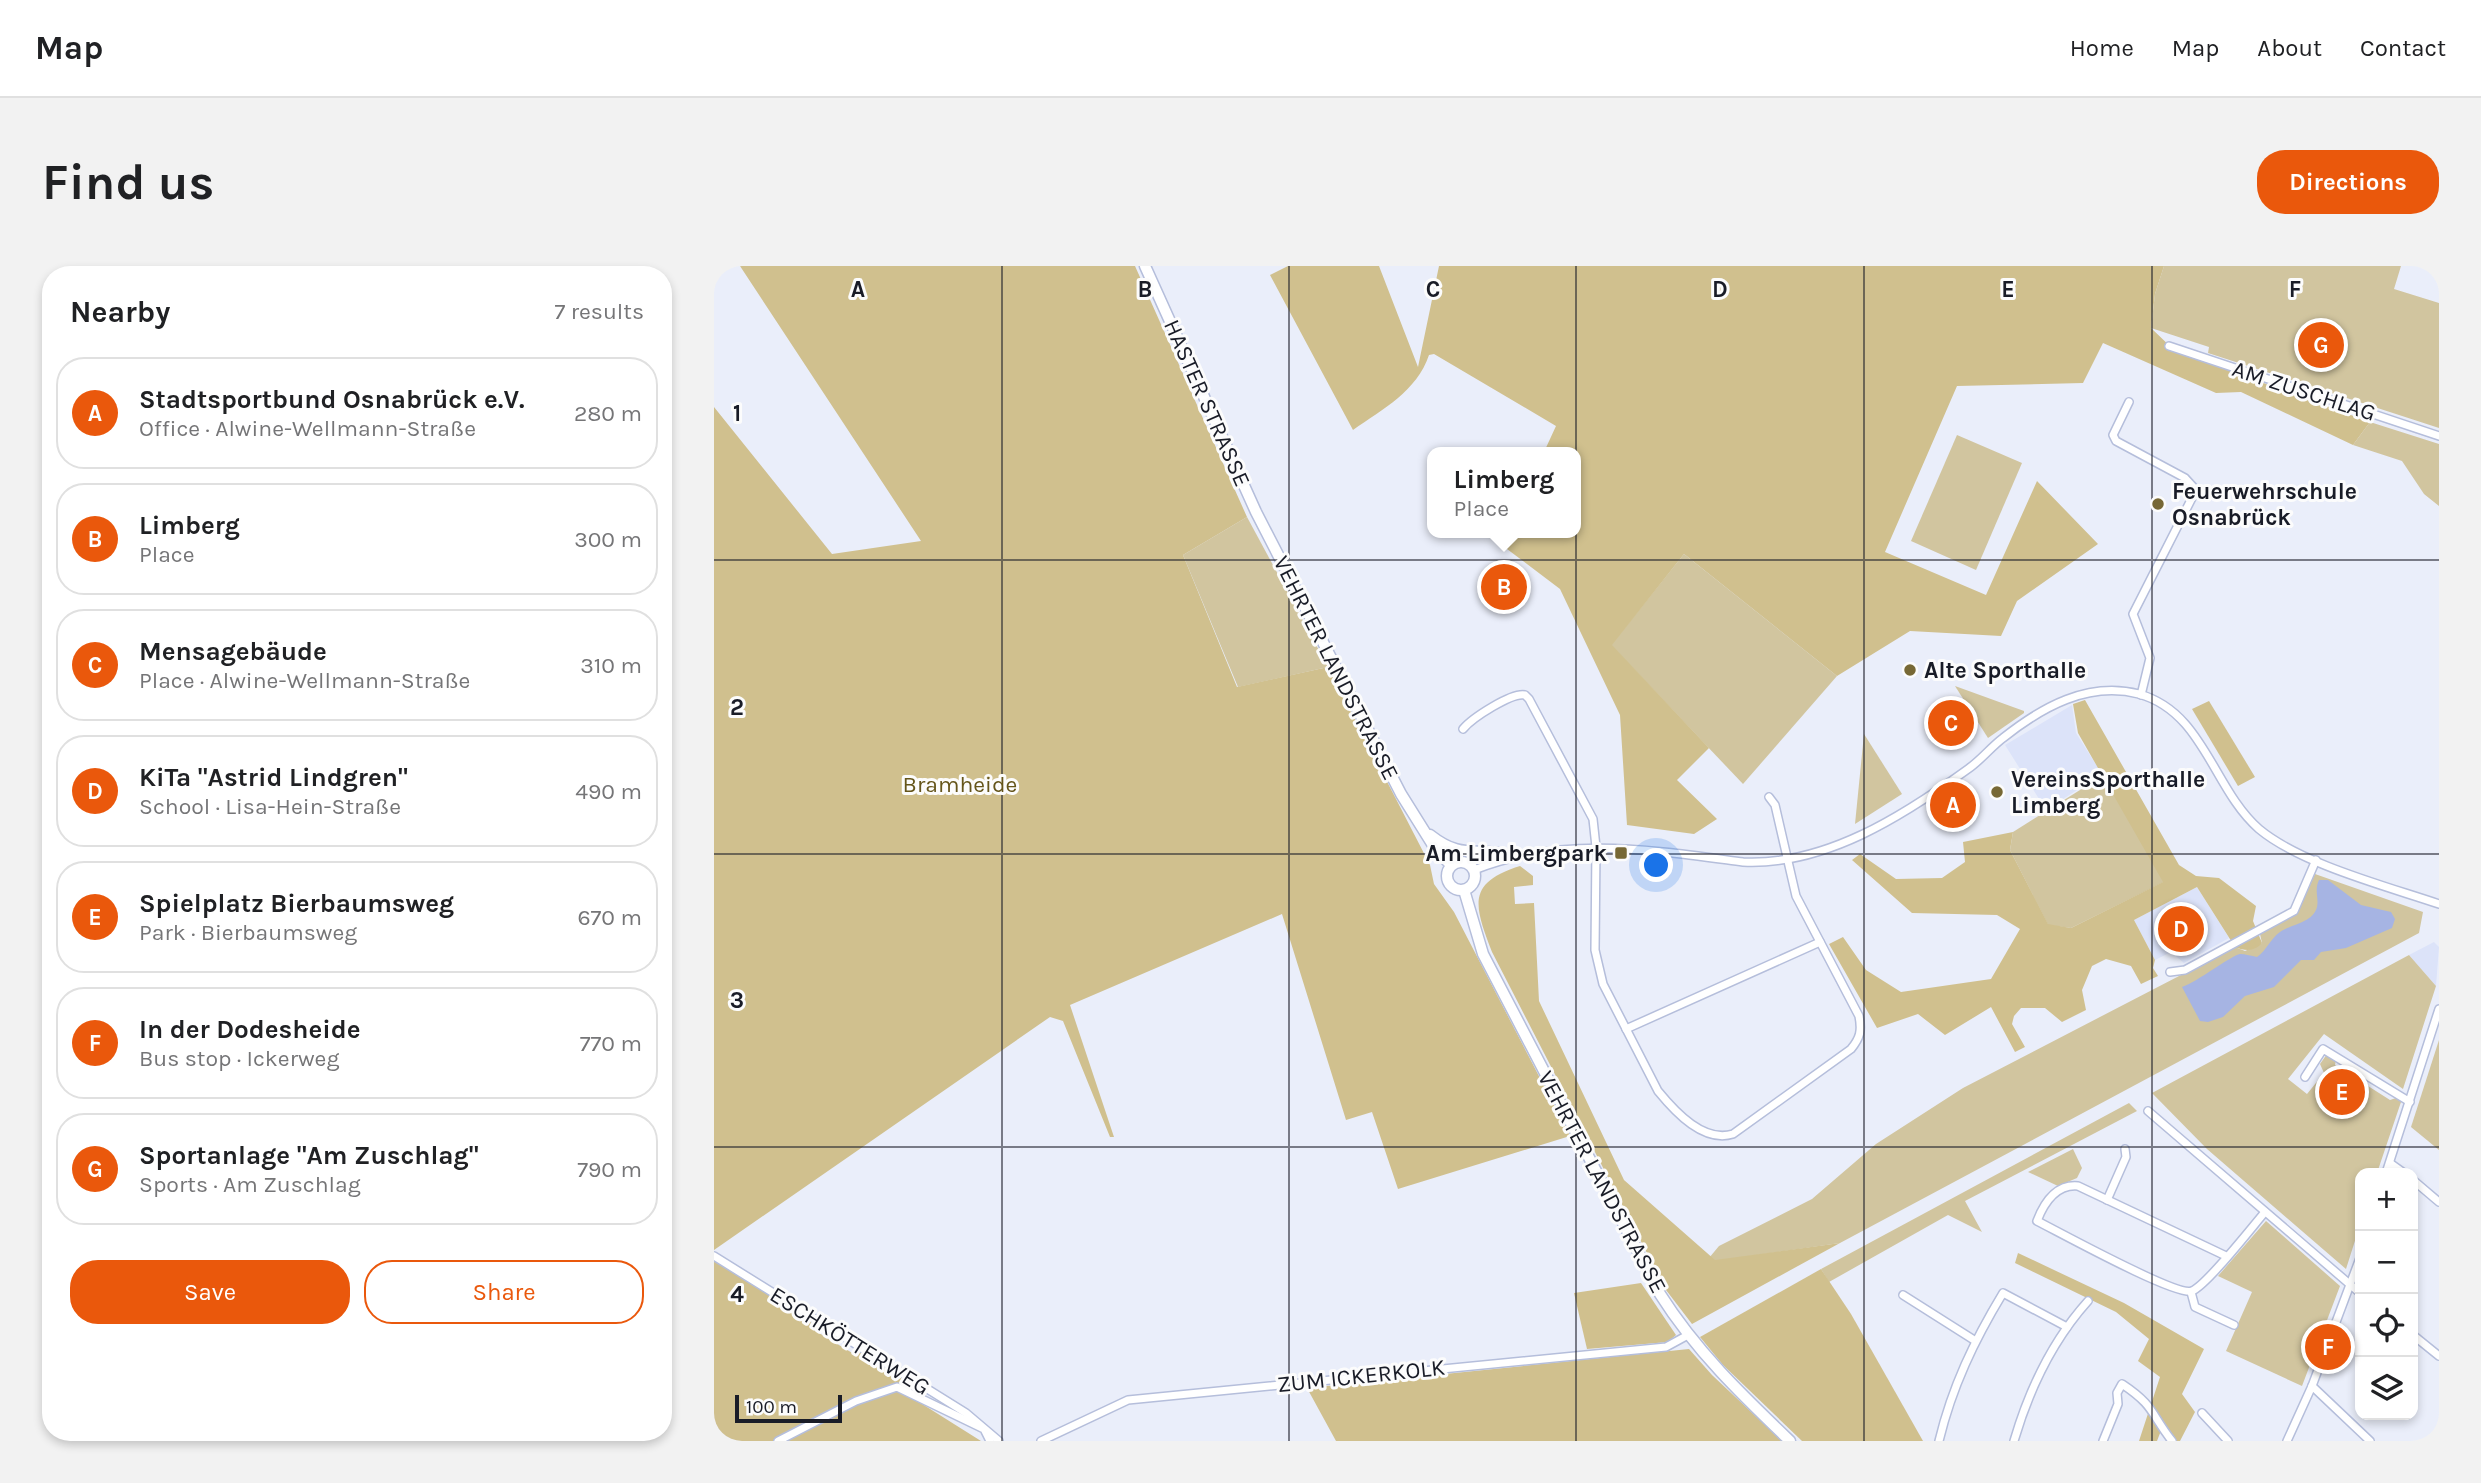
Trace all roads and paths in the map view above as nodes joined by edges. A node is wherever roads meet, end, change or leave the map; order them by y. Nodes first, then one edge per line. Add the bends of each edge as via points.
1 (1146, 266) edge
2 (2169, 346) dead end
3 (2129, 402) dead end
4 (2439, 436) edge
5 (1254, 500) joint
6 (2141, 695) junction
7 (1463, 729) dead end
8 (1769, 797) dead end
9 (1423, 831) junction
10 (1596, 847) junction
11 (1512, 856) junction
12 (1788, 860) junction
13 (2316, 860) junction
14 (1451, 865) junction
15 (1474, 870) junction
16 (1464, 890) junction
17 (2439, 904) edge
18 (1820, 942) junction
19 (2171, 972) dead end
20 (2439, 1009) edge
21 (1626, 1029) junction
22 (2436, 1029) edge
23 (2305, 1077) dead end
24 (2410, 1102) junction
25 (2148, 1111) dead end
26 (2125, 1149) dead end
27 (2390, 1163) junction
28 (2388, 1168) edge
29 (2397, 1168) edge
30 (2418, 1184) edge
31 (2107, 1200) junction
32 (2439, 1202) edge
33 (2265, 1212) junction
34 (714, 1256) edge
35 (2226, 1256) junction
36 (2355, 1276) edge
37 (2352, 1286) junction
38 (2355, 1289) edge
39 (2191, 1292) junction
40 (1903, 1295) dead end
41 (2088, 1301) dead end
42 (2234, 1325) dead end
43 (2067, 1327) junction
44 (1688, 1335) junction
45 (2418, 1339) edge
46 (1974, 1340) junction
47 (2439, 1356) edge
48 (2312, 1387) junction
49 (2202, 1413) dead end
50 (984, 1429) junction
51 (778, 1441) edge
52 (990, 1441) edge
53 (999, 1441) edge
54 (1041, 1441) edge
55 (1790, 1441) edge
56 (1939, 1441) edge
57 (2014, 1441) edge
58 (2103, 1441) edge
59 (2172, 1441) edge
60 (2228, 1441) edge
61 (2287, 1441) edge
62 (2371, 1441) edge

1 - 5 main road, HASTER STRASSE
2 - 4 street, AM ZUSCHLAG
3 - 6 street via 2113,435 2116,441 2185,478 2196,490 2133,614 2150,658
5 - 9 main road, VEHRTER LANDSTRASSE
6 - 12 street via 2102,690 2068,698 1882,823 1839,844
6 - 13 street via 2190,729 2228,793 2259,828
7 - 10 street via 1470,720 1516,695 1525,695 1593,819
8 - 12 street via 1775,804
9 - 11 main road via 1451,849
9 - 14 main road, VEHRTER LANDSTRASSE
10 - 11 street
10 - 12 street via 1742,862
10 - 21 street via 1595,950 1603,984
11 - 15 street
12 - 18 street via 1796,896
13 - 17 street
13 - 19 street via 2294,911 2185,970
14 - 15 main road via 1465,862
14 - 16 main road via 1446,873 1449,885
15 - 16 main road via 1474,882
16 - 44 main road, VEHRTER LANDSTRASSE via 1492,972 1656,1287
18 - 21 street
18 - 21 street via 1859,1017 1859,1040 1733,1134 1707,1135 1668,1103
20 - 22 street
22 - 24 street
23 - 24 street via 2323,1049
24 - 27 street
25 - 33 street
26 - 31 street via 2126,1157
27 - 28 street
27 - 29 street
30 - 32 street
31 - 35 street
31 - 39 street via 2071,1186 2048,1198 2037,1221 2161,1283
33 - 35 street
33 - 37 street
34 - 50 street, ESCHKÖTTERWEG via 955,1406
35 - 39 street
36 - 37 street
37 - 38 street
37 - 48 street
39 - 42 street via 2196,1307
40 - 46 street
41 - 43 street
43 - 46 street via 2003,1293
43 - 57 street via 2037,1379
44 - 54 street, ZUM ICKERKOLK via 1666,1347 1128,1400
44 - 55 main road, VEHRTER LANDSTRASSE
45 - 47 street
46 - 56 street via 1955,1383
48 - 61 street
48 - 62 street
49 - 60 street
50 - 51 street via 897,1387 856,1401
50 - 52 street
50 - 53 street
58 - 59 street via 2122,1384 2149,1405

